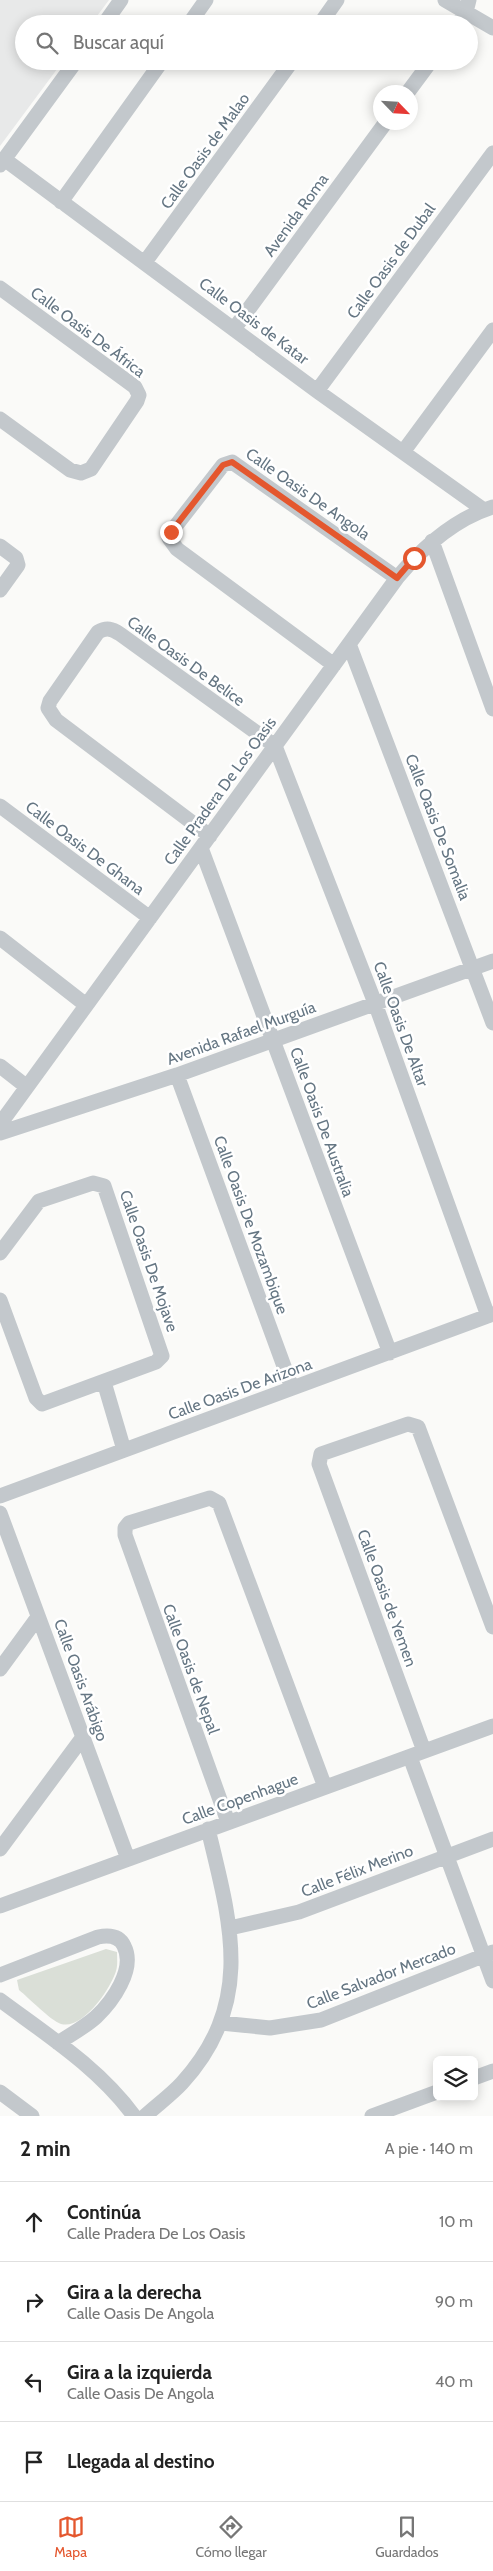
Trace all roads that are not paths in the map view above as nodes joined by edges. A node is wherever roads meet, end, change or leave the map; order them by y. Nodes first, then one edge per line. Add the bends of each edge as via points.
1 (121, 0) edge
2 (206, 0) edge
3 (337, 0) edge
4 (445, 0) edge
5 (464, 12) edge
6 (110, 15) edge
7 (195, 15) edge
8 (326, 15) edge
9 (478, 20) edge
10 (493, 28) edge
11 (69, 70) edge
12 (156, 70) edge
13 (285, 70) edge
14 (424, 70) edge
15 (413, 85) edge
16 (380, 130) edge
17 (493, 153) edge
18 (2, 162) edge
19 (61, 202) junction
20 (145, 262) junction
21 (0, 288) edge
22 (234, 329) junction
23 (493, 330) edge
24 (317, 390) junction
25 (0, 419) edge
26 (403, 452) junction
27 (488, 508) edge
28 (432, 542) junction
29 (0, 546) edge
30 (397, 578) junction
31 (0, 590) edge
32 (349, 644) junction
33 (334, 665) junction
34 (493, 709) edge
35 (275, 746) junction
36 (0, 806) edge
37 (205, 842) junction
38 (150, 918) junction
39 (0, 938) edge
40 (493, 961) edge
41 (473, 968) junction
42 (375, 1003) junction
43 (86, 1005) junction
44 (493, 1023) edge
45 (273, 1040) junction
46 (0, 1066) edge
47 (177, 1075) junction
48 (27, 1086) junction
49 (0, 1124) edge
50 (0, 1133) edge
51 (0, 1253) edge
52 (0, 1300) edge
53 (491, 1315) edge
54 (390, 1353) junction
55 (104, 1382) junction
56 (292, 1388) junction
57 (124, 1450) junction
58 (0, 1496) edge
59 (0, 1513) edge
60 (38, 1617) junction
61 (493, 1627) edge
62 (0, 1669) edge
63 (493, 1726) edge
64 (83, 1737) junction
65 (424, 1751) junction
66 (410, 1757) junction
67 (325, 1787) junction
68 (228, 1822) junction
69 (208, 1829) junction
70 (493, 1839) edge
71 (0, 1849) edge
72 (447, 1855) junction
73 (128, 1859) junction
74 (0, 1906) edge
75 (230, 1928) junction
76 (488, 1954) edge
77 (0, 1975) edge
78 (493, 1981) edge
79 (0, 2000) edge
80 (221, 2023) junction
81 (58, 2043) junction
82 (493, 2071) edge
83 (478, 2077) edge
84 (0, 2092) edge
85 (433, 2093) edge
86 (32, 2116) edge
87 (134, 2116) edge
88 (144, 2116) edge
89 (372, 2116) edge

1 - 6 street
2 - 7 street
3 - 8 street
4 - 5 street
9 - 10 street
11 - 18 street
12 - 19 street
13 - 20 street, Calle Oasis de Malao
14 - 15 street
16 - 22 street, Avenida Roma
17 - 24 street, Calle Oasis de Dubal
18 - 19 street, Calle Oasis de Katar
19 - 20 street, Calle Oasis de Katar
20 - 22 street, Calle Oasis de Katar
21 - 25 street, Calle Oasis De África via 135,387 139,395 91,469 81,474 70,470
22 - 24 street, Calle Oasis de Katar
23 - 26 street
24 - 26 street, Calle Oasis de Katar
26 - 27 street, Calle Oasis de Katar
27 - 28 street, Calle Pradera De Los Oasis via 458,522
28 - 30 street, Calle Pradera De Los Oasis
28 - 34 street
29 - 31 street via 16,558 18,565
30 - 32 street, Calle Pradera De Los Oasis
30 - 33 street, Calle Oasis De Angola via 232,462 223,465 171,532 170,541 177,549
32 - 33 street, Calle Pradera De Los Oasis
32 - 41 street, Calle Oasis De Somalia
33 - 35 street, Calle Pradera De Los Oasis
35 - 37 street, Calle Pradera De Los Oasis
35 - 37 street, Calle Oasis De Belice via 114,630 109,628 98,632 50,701 50,714
35 - 42 street, Calle Oasis De Altar
36 - 38 street, Calle Oasis De Ghana
37 - 38 street, Calle Pradera De Los Oasis
37 - 45 street, Calle Oasis De Australia
38 - 43 street, Calle Pradera De Los Oasis
39 - 43 street
40 - 41 street, Avenida Rafael Murguía
41 - 42 street, Avenida Rafael Murguía
41 - 44 street, Calle Oasis De Somalia
42 - 45 street, Avenida Rafael Murguía
42 - 53 street, Calle Oasis De Altar
43 - 48 street, Calle Pradera De Los Oasis
45 - 47 street, Avenida Rafael Murguía
45 - 54 street, Calle Oasis De Australia
46 - 48 street
47 - 50 street, Avenida Rafael Murguía
47 - 56 street, Calle Oasis De Mozambique
48 - 49 street, Calle Pradera De Los Oasis
51 - 55 street, Calle Oasis De Mojave via 39,1201 93,1182 104,1186 162,1356 156,1362
52 - 55 street, Calle Oasis De Mojave via 39,1402 49,1403
53 - 54 street, Calle Oasis De Arizona
54 - 56 street, Calle Oasis De Arizona
55 - 57 street
56 - 57 street, Calle Oasis De Arizona
57 - 58 street, Calle Oasis De Arizona
59 - 60 street, Calle Oasis Arábigo
60 - 62 street
60 - 64 street, Calle Oasis Arábigo
61 - 65 street, Calle Oasis de Yemen via 418,1427 408,1424 319,1456 319,1464
63 - 65 street, Calle Copenhague
64 - 71 street
64 - 73 street, Calle Oasis Arábigo
65 - 66 street, Calle Copenhague
66 - 67 street, Calle Copenhague
66 - 72 street
67 - 68 street, Calle Copenhague
67 - 68 street, Calle Oasis de Nepal via 219,1503 210,1498 129,1523 125,1528 128,1544
68 - 69 street, Calle Copenhague
69 - 73 street, Calle Copenhague
69 - 75 street
70 - 72 street, Calle Félix Merino
72 - 75 street, Calle Félix Merino via 299,1912
72 - 76 street
73 - 74 street, Calle Copenhague
75 - 80 street via 232,1971
76 - 78 street
76 - 80 street, Calle Salvador Mercado via 321,2020 270,2028
77 - 81 street via 98,1937 114,1936 123,1944 126,1965 117,1991 96,2018
79 - 81 street
80 - 88 street via 193,2070
81 - 87 street via 106,2082
82 - 83 street
84 - 86 street
85 - 89 street

